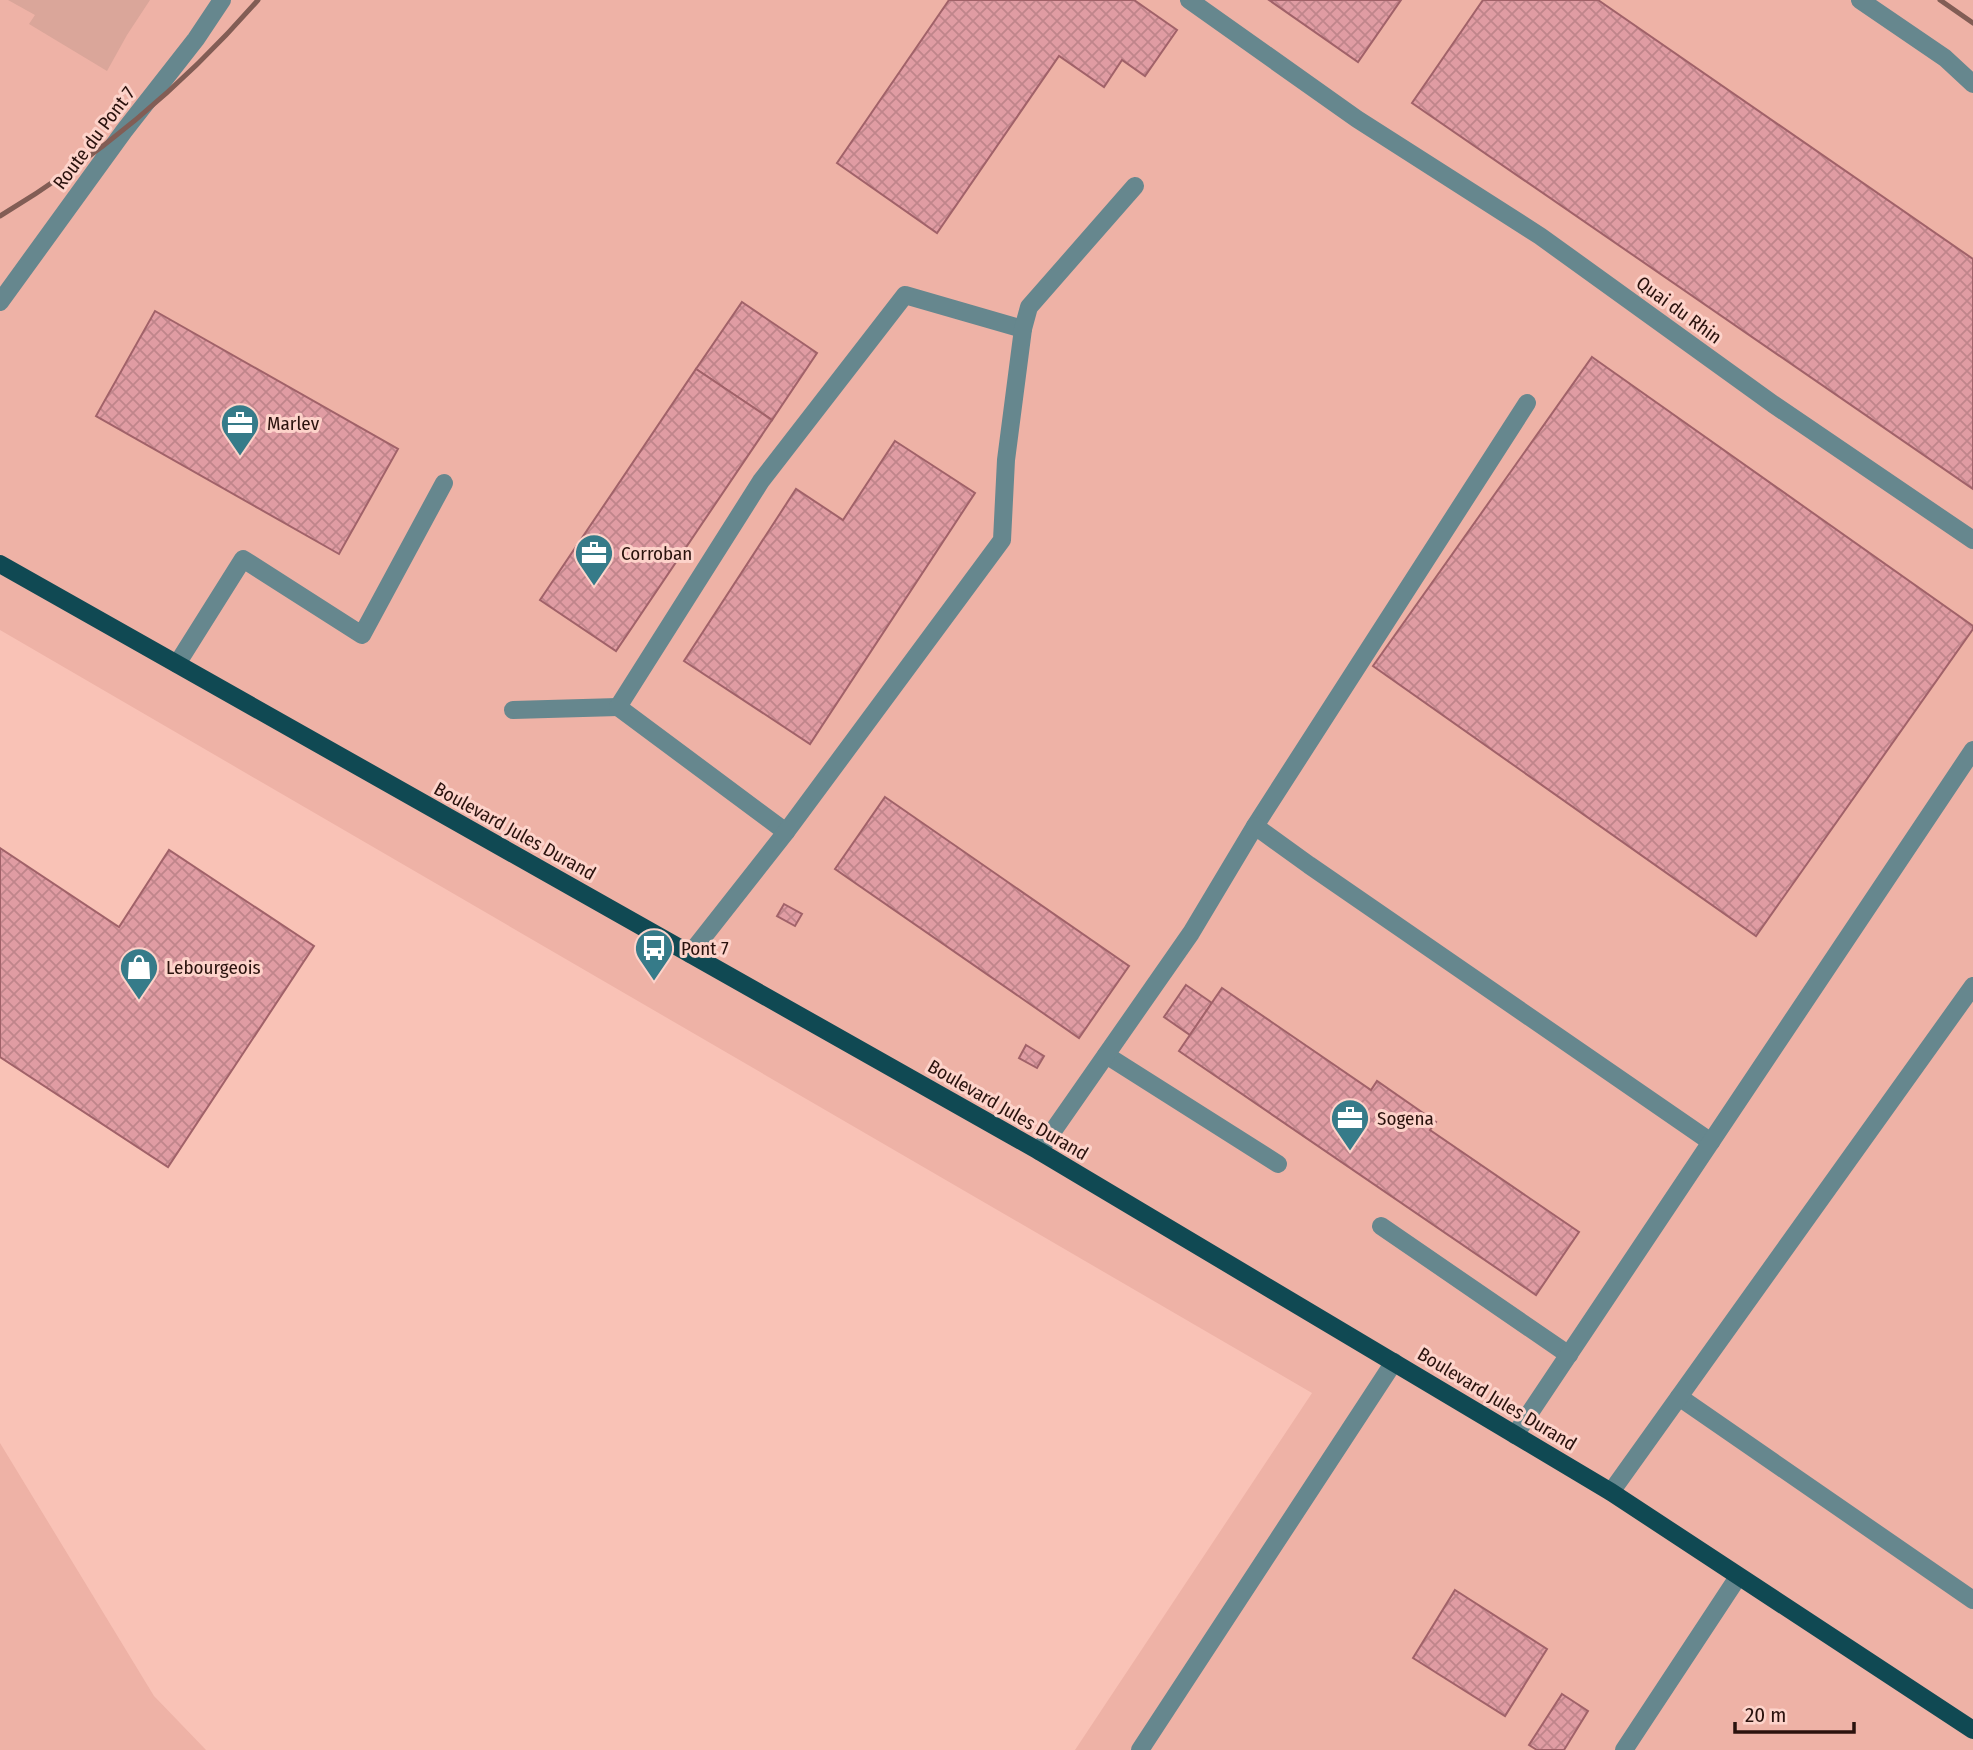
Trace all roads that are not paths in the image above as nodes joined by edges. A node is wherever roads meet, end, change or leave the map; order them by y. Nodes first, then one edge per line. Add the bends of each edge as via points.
1 (222, 0) edge
2 (1189, 0) edge
3 (1860, 0) edge
4 (1973, 84) edge
5 (1135, 186) dead end
6 (0, 302) edge
7 (1023, 329) junction
8 (1527, 404) dead end
9 (444, 483) dead end
10 (1973, 540) edge
11 (0, 564) edge
12 (177, 664) junction
13 (618, 707) junction
14 (513, 710) dead end
15 (1973, 750) edge
16 (1255, 826) junction
17 (786, 832) junction
18 (690, 954) junction
19 (1973, 986) edge
20 (1106, 1055) junction
21 (1711, 1142) junction
22 (1039, 1151) junction
23 (1278, 1164) dead end
24 (1381, 1226) dead end
25 (1569, 1355) junction
26 (1394, 1363) junction
27 (1679, 1397) junction
28 (1515, 1435) junction
29 (1611, 1492) junction
30 (1738, 1577) junction
31 (1973, 1600) edge
32 (1973, 1730) edge
33 (1140, 1750) edge
34 (1624, 1750) edge

1 - 6 street, Route du Pont 7
2 - 10 street, Quai du Rhin via 1357,119 1540,236 1773,404
3 - 4 street via 1945,58
5 - 7 street via 1029,307
7 - 13 street via 905,295 761,481
7 - 17 street via 1006,460 1002,540
8 - 16 street
9 - 12 street via 362,635 243,559
11 - 12 main road, Boulevard Jules Durand
12 - 18 main road, Boulevard Jules Durand
13 - 14 street
13 - 17 street
15 - 21 street
16 - 20 street via 1191,933
16 - 21 street
17 - 18 street
18 - 22 main road, Boulevard Jules Durand
19 - 27 street
20 - 22 street
20 - 23 street
21 - 25 street
22 - 26 main road, Boulevard Jules Durand
24 - 25 street
25 - 28 street
26 - 28 main road, Boulevard Jules Durand
26 - 33 street
27 - 29 street
27 - 31 street
28 - 29 main road, Boulevard Jules Durand
29 - 30 main road, Boulevard Jules Durand
30 - 32 main road, Boulevard Jules Durand
30 - 34 street

